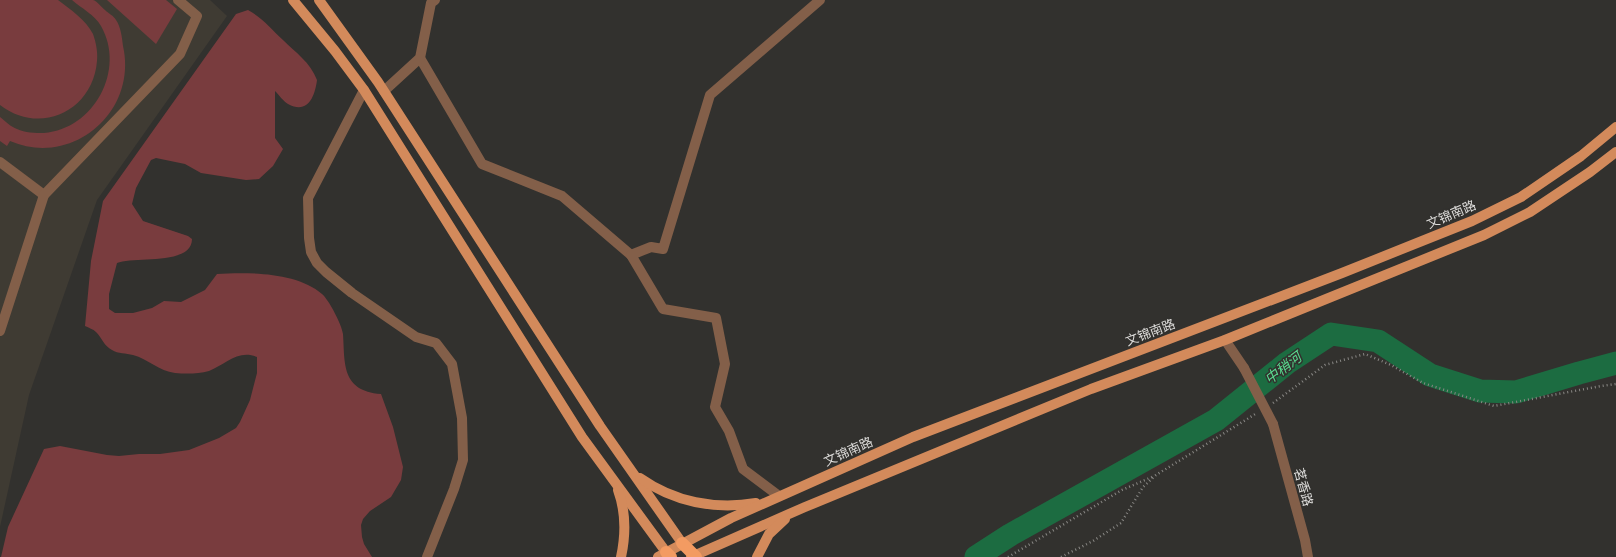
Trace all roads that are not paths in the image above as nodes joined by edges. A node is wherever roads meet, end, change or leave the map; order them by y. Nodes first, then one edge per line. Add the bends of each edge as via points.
1 (178, 0) edge
2 (293, 0) edge
3 (319, 0) edge
4 (435, 0) edge
5 (820, 0) edge
6 (420, 58) junction
7 (364, 90) junction
8 (384, 91) junction
9 (1616, 127) edge
10 (1616, 152) edge
11 (0, 162) edge
12 (44, 195) junction
13 (631, 255) junction
14 (0, 332) edge
15 (1225, 340) junction
16 (634, 475) junction
17 (613, 479) junction
18 (779, 496) junction
19 (805, 507) junction
20 (682, 543) junction
21 (665, 555) edge
22 (427, 557) edge
23 (621, 557) edge
24 (695, 557) edge
25 (757, 557) edge
26 (1308, 557) edge

1 - 12 street via 196,16 180,54
2 - 7 main road
3 - 8 main road
4 - 6 street via 431,3
5 - 13 street via 710,94 663,249 651,247
6 - 8 street
6 - 13 street via 482,164 562,196
7 - 17 main road via 582,437
7 - 22 street via 308,198 309,238 311,252 326,272 416,337 436,343 452,364 462,418 463,460
8 - 16 main road
9 - 18 main road, 文锦南路 via 1581,156 1521,197 1472,221 913,437
10 - 15 main road via 1530,212 1484,235
11 - 12 street
12 - 14 street
13 - 18 street via 663,309 716,318 725,364 714,407 729,431 742,469
15 - 19 main road via 1091,389
15 - 26 street, 茗香路, bridge via 1244,368 1273,424
16 - 18 main road via 663,492 700,504 729,506
16 - 20 main road
17 - 21 main road
17 - 23 main road via 623,505 625,519
18 - 20 main road, 文锦南路
19 - 24 main road
19 - 25 main road via 777,525 763,543
20 - 21 main road, 文锦南路
20 - 24 highway

